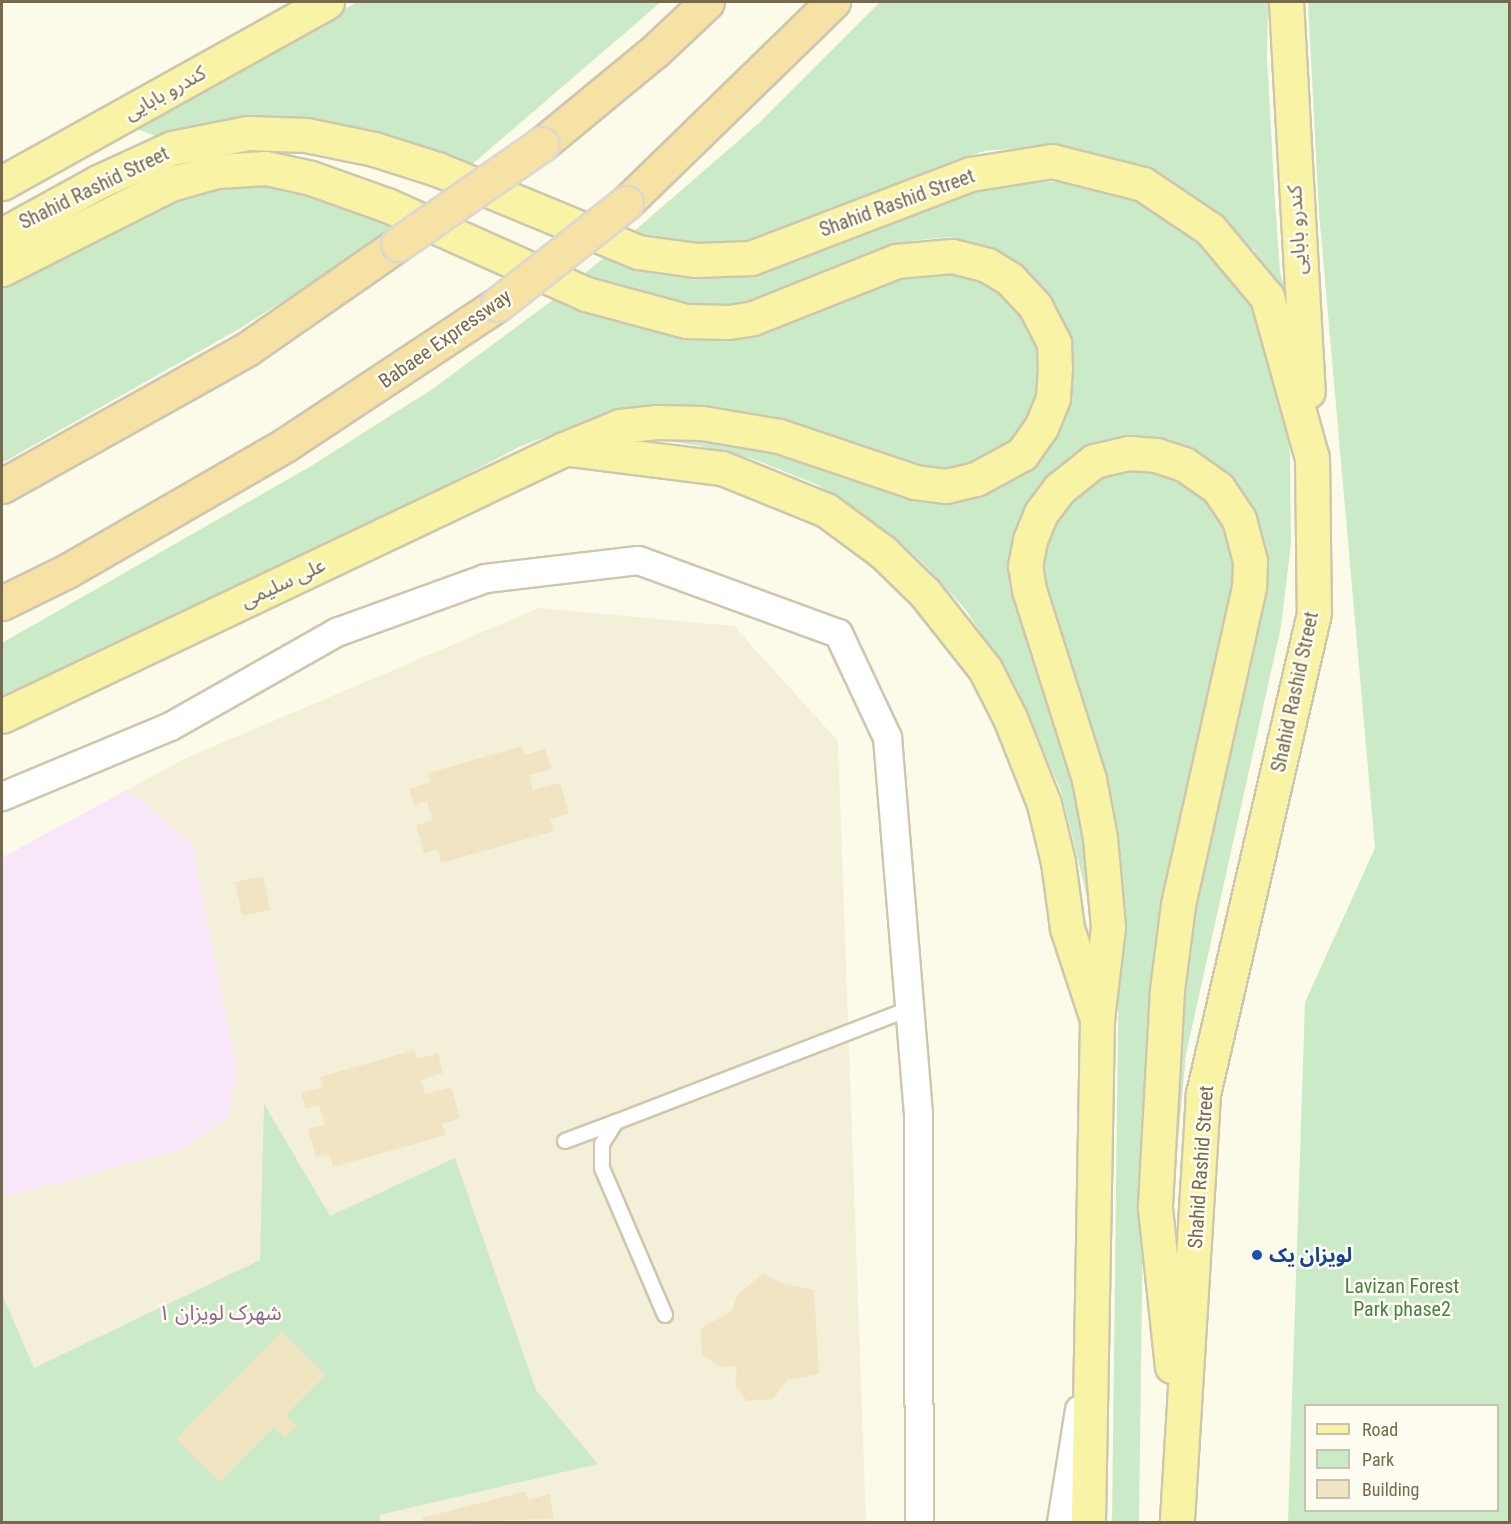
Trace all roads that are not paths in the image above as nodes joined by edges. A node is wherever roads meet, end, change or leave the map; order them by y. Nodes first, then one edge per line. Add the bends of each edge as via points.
1 (327, 2) edge
2 (708, 2) edge
3 (833, 2) edge
4 (1286, 2) edge
5 (2, 183) edge
6 (2, 235) edge
7 (2, 269) edge
8 (564, 449) junction
9 (1312, 458) junction
10 (2, 486) edge
11 (2, 603) edge
12 (2, 716) edge
13 (2, 796) edge
14 (909, 1009) junction
15 (1097, 1019) junction
16 (616, 1122) junction
17 (565, 1141) dead end
18 (665, 1315) dead end
19 (1090, 1330) junction
20 (1181, 1454) junction
21 (919, 1522) edge
22 (1061, 1522) edge
23 (1088, 1522) edge
24 (1177, 1522) edge

1 - 5 main road, کندرو بابایی
2 - 10 highway, bridge via 542,144 247,349
3 - 11 highway, Babaee Expressway, bridge via 626,202 498,304 285,445 67,571
4 - 9 main road, کندرو بابایی
6 - 9 main road, Shahid Rashid Street via 98,182 172,148 248,133 306,135 374,149 436,169 638,252 728,262 751,258 970,174 1052,161 1143,184 1210,229 1267,297
7 - 8 main road, علی سلیمی via 170,184 217,171 266,168 311,178 387,205 586,294 686,321 753,318 896,261 952,256 987,266 1010,279 1035,306 1053,343 1053,398 1041,427 1022,454 976,480 946,486 915,482 778,436 702,423 620,426
8 - 12 main road, علی سلیمی
8 - 15 main road via 674,460 722,468 758,480 826,510 856,530 925,594 985,669 1028,757 1058,862 1067,928
9 - 20 main road, Shahid Rashid Street via 1314,613 1203,1094
13 - 14 street via 170,726 336,632 485,578 638,560 838,633 887,737
14 - 16 lane
14 - 21 street via 918,1112
15 - 19 main road
15 - 20 main road via 1108,927 1100,838 1089,779 1029,590 1025,566 1041,513 1059,489 1094,461 1129,453 1156,455 1184,464 1218,488 1239,519 1250,561 1249,586 1178,906 1160,1078 1155,1208
16 - 17 lane
16 - 18 lane via 602,1144 602,1168
19 - 22 street
19 - 23 main road
20 - 24 main road, Shahid Rashid Street

